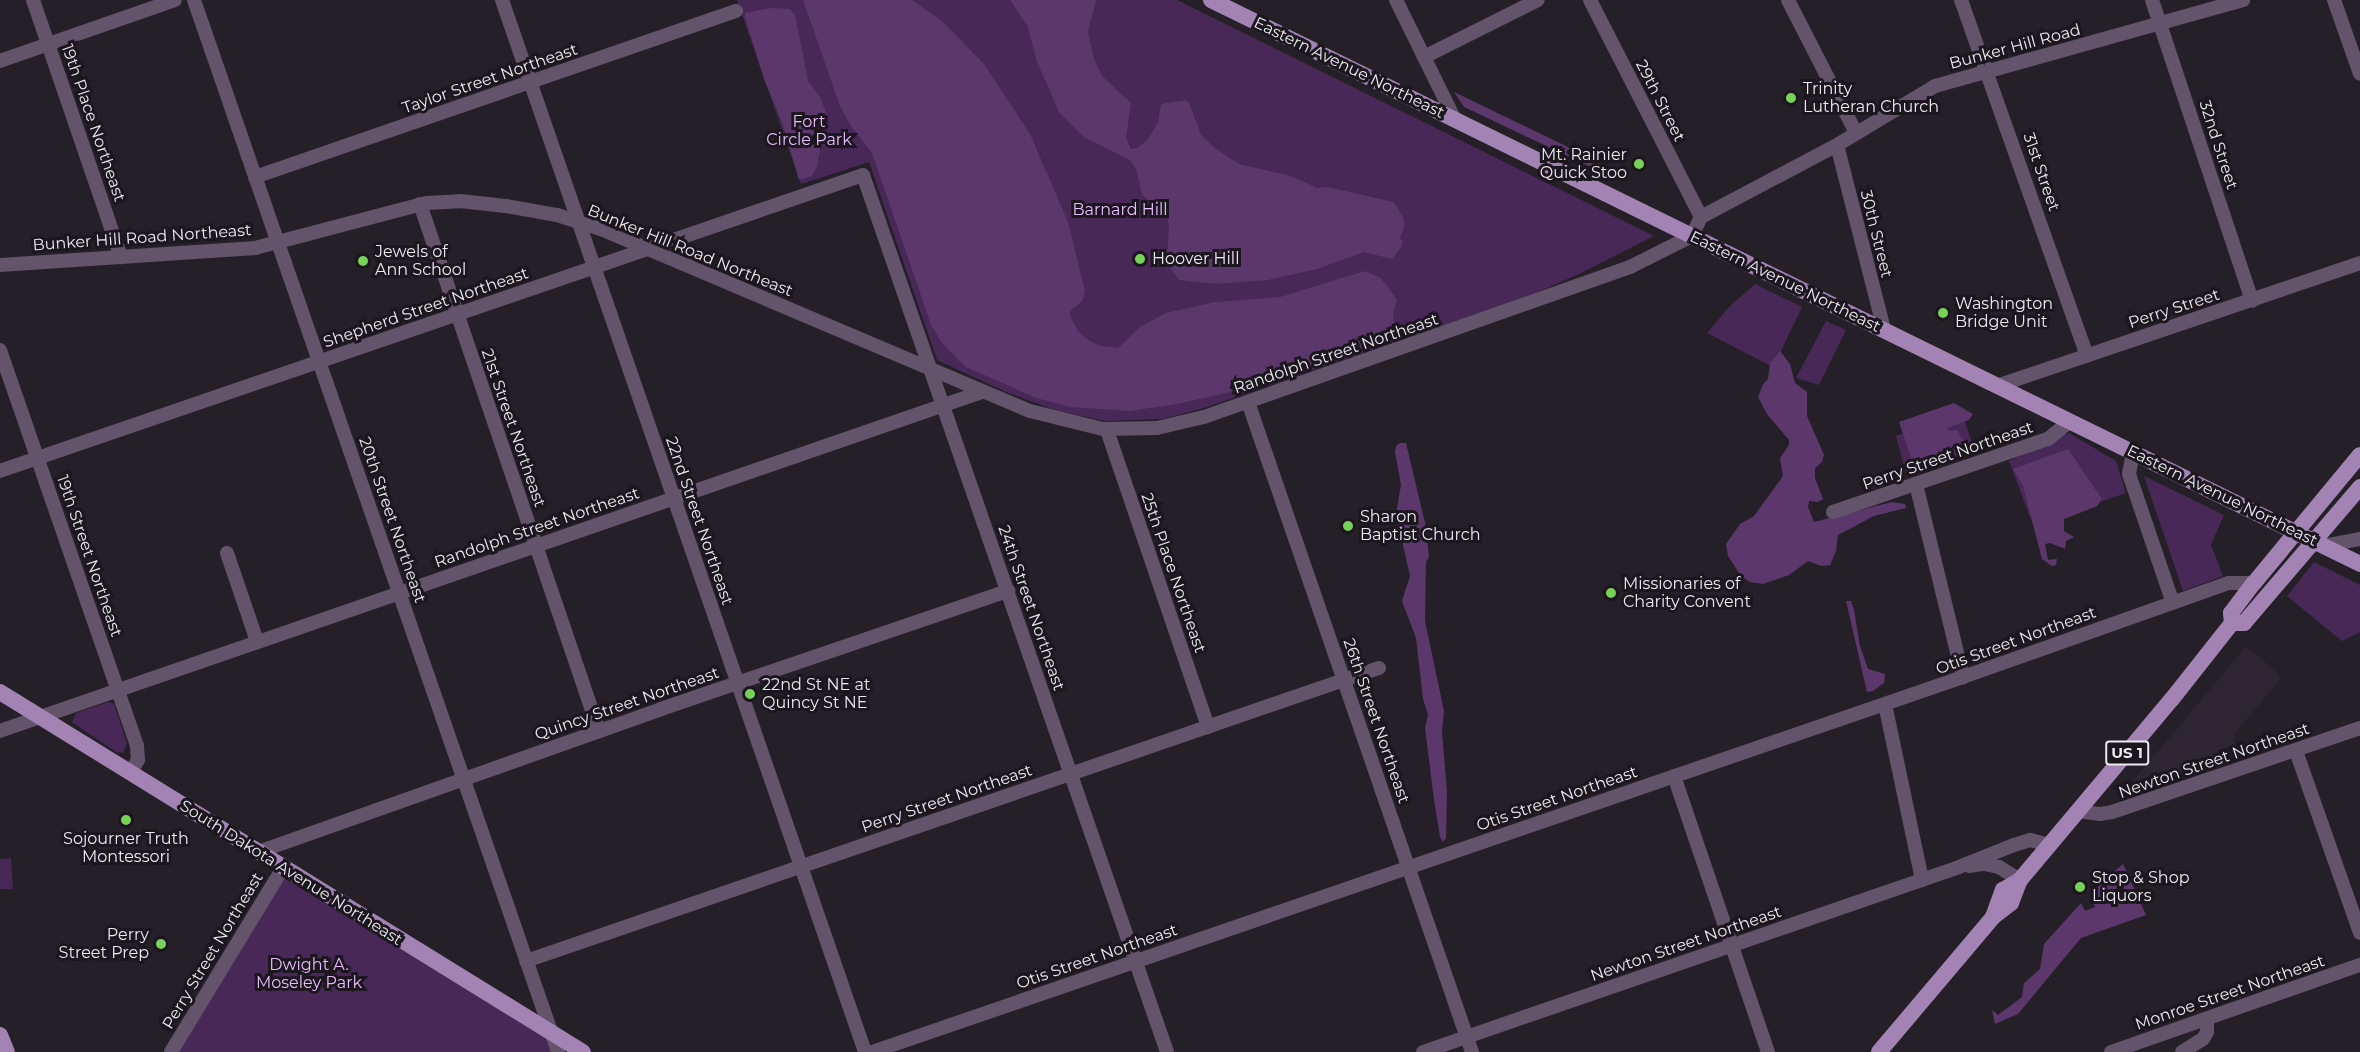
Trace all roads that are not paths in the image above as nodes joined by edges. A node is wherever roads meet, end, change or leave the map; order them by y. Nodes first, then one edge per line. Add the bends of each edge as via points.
1 (33, 0) edge
2 (175, 0) edge
3 (194, 0) edge
4 (502, 0) edge
5 (1211, 0) edge
6 (1396, 0) edge
7 (1538, 0) edge
8 (1590, 0) edge
9 (1788, 0) edge
10 (1962, 0) edge
11 (2152, 0) edge
12 (2243, 0) edge
13 (2334, 0) edge
14 (735, 11) dead end
15 (2160, 24) junction
16 (48, 44) junction
17 (1424, 57) junction
18 (0, 60) edge
19 (1988, 71) junction
20 (2360, 74) edge
21 (531, 82) junction
22 (1455, 120) junction
23 (1856, 133) junction
24 (1837, 145) junction
25 (863, 175) joint
26 (255, 177) junction
27 (420, 204) junction
28 (1701, 217) junction
29 (578, 222) junction
30 (1692, 236) junction
31 (278, 244) junction
32 (649, 249) junction
33 (121, 257) junction
34 (2360, 263) edge
35 (0, 265) edge
36 (594, 268) junction
37 (2252, 301) junction
38 (456, 314) junction
39 (1884, 330) junction
40 (0, 350) edge
41 (2088, 355) junction
42 (319, 362) junction
43 (932, 371) junction
44 (1997, 386) junction
45 (982, 392) junction
46 (1248, 402) junction
47 (943, 405) junction
48 (2069, 422) junction
49 (1107, 430) junction
50 (2133, 453) junction
51 (2360, 455) edge
52 (36, 459) junction
53 (0, 471) edge
54 (1916, 484) junction
55 (2360, 487) edge
56 (674, 499) junction
57 (1833, 512) dead end
58 (2295, 534) junction
59 (2360, 539) edge
60 (2318, 544) junction
61 (536, 546) junction
62 (227, 553) dead end
63 (2360, 564) edge
64 (2254, 583) junction
65 (1008, 591) junction
66 (399, 592) junction
67 (2173, 603) junction
68 (2232, 623) junction
69 (258, 641) junction
70 (1379, 668) dead end
71 (1963, 677) junction
72 (1344, 680) junction
73 (738, 683) junction
74 (117, 689) junction
75 (0, 692) edge
76 (1885, 704) junction
77 (40, 717) junction
78 (1208, 727) junction
79 (2360, 728) edge
80 (598, 730) junction
81 (0, 731) edge
82 (2296, 751) junction
83 (130, 773) junction
84 (1071, 774) junction
85 (1674, 776) junction
86 (464, 780) junction
87 (2078, 811) junction
88 (2050, 845) junction
89 (258, 852) junction
90 (801, 867) junction
91 (1959, 867) junction
92 (283, 868) junction
93 (1409, 868) junction
94 (1922, 880) junction
95 (2020, 880) junction
96 (2360, 933) edge
97 (1731, 946) junction
98 (526, 961) junction
99 (1136, 961) junction
100 (2360, 965) edge
101 (2207, 1019) junction
102 (551, 1033) junction
103 (0, 1035) edge
104 (1467, 1037) junction
105 (7, 1052) edge
106 (171, 1052) edge
107 (558, 1052) edge
108 (583, 1052) edge
109 (865, 1052) edge
110 (872, 1052) edge
111 (1167, 1052) edge
112 (1423, 1052) edge
113 (1472, 1052) edge
114 (1768, 1052) edge
115 (1880, 1052) edge
116 (2111, 1052) edge
117 (2182, 1052) edge

1 - 16 street, 19th Place Northeast
2 - 16 street
3 - 26 street, 20th Street Northeast
4 - 21 street, 22nd Street Northeast
5 - 22 main road, Eastern Avenue Northeast
6 - 17 street
7 - 17 street
8 - 28 street, 29th Street
9 - 23 street
10 - 19 street, 31st Street
11 - 15 street, 32nd Street
12 - 15 street, Bunker Hill Road
13 - 20 street
14 - 21 street, Taylor Street Northeast
15 - 19 street, Bunker Hill Road
15 - 37 street, 32nd Street
16 - 18 street
16 - 33 street, 19th Place Northeast
17 - 22 street
19 - 23 street, Bunker Hill Road via 1935,86
19 - 41 street, 31st Street
21 - 26 street, Taylor Street Northeast
21 - 29 street, 22nd Street Northeast
22 - 30 main road, Eastern Avenue Northeast
23 - 24 street, Bunker Hill Road
24 - 28 street, Bunker Hill Road
24 - 39 street, 30th Street
25 - 32 street, Shepherd Street Northeast
25 - 43 street, 24th Street Northeast
26 - 31 street, 20th Street Northeast
27 - 29 street, Bunker Hill Road Northeast via 476,202
27 - 31 street, Bunker Hill Road Northeast
27 - 38 street, 21st Street Northeast
28 - 30 street
29 - 32 street, Bunker Hill Road Northeast
29 - 36 street, 22nd Street Northeast
30 - 39 main road, Eastern Avenue Northeast
30 - 46 street, Randolph Street Northeast via 1576,288
31 - 33 street, Bunker Hill Road Northeast via 230,251
31 - 42 street, 20th Street Northeast
32 - 36 street, Shepherd Street Northeast
32 - 43 street, Bunker Hill Road Northeast
33 - 35 street, Bunker Hill Road Northeast
34 - 37 street, Perry Street
36 - 38 street, Shepherd Street Northeast
36 - 56 street, 22nd Street Northeast
37 - 41 street, Perry Street
38 - 42 street, Shepherd Street Northeast
38 - 61 street, 21st Street Northeast
39 - 44 main road, Eastern Avenue Northeast
40 - 52 street, 19th Street Northeast
41 - 44 street, Perry Street
42 - 52 street, Shepherd Street Northeast
42 - 66 street, 20th Street Northeast
43 - 45 street, Randolph Street Northeast
43 - 47 street, 24th Street Northeast
44 - 48 main road, Eastern Avenue Northeast
45 - 47 street, Randolph Street Northeast
45 - 49 street, Randolph Street Northeast via 1055,419
46 - 49 street, Randolph Street Northeast via 1177,424
46 - 72 street, 26th Street Northeast
47 - 56 street, Randolph Street Northeast
47 - 65 street, 24th Street Northeast
48 - 50 main road, Eastern Avenue Northeast
48 - 54 street, Perry Street Northeast via 2048,439
49 - 78 street, 25th Place Northeast
50 - 58 main road, Eastern Avenue Northeast
50 - 67 street via 2129,474
51 - 58 main road, US 1
52 - 53 street, Shepherd Street Northeast
52 - 74 street, 19th Street Northeast
54 - 57 street, Perry Street Northeast
54 - 71 street
55 - 60 main road, US 1
56 - 61 street, Randolph Street Northeast
56 - 73 street, 22nd Street Northeast
58 - 60 main road, Eastern Avenue Northeast
58 - 64 main road, US 1
59 - 60 street
60 - 63 main road, Eastern Avenue Northeast
60 - 68 main road, US 1 via 2244,623
61 - 66 street, Randolph Street Northeast
61 - 80 street, 21st Street Northeast
62 - 69 street
64 - 67 street, Otis Street Northeast via 2229,583
64 - 68 main road, US 1 via 2231,613
65 - 73 street, Quincy Street Northeast
65 - 84 street, 24th Street Northeast
66 - 69 street, Randolph Street Northeast
66 - 86 street, 20th Street Northeast
67 - 71 street, Otis Street Northeast
68 - 87 main road, US 1
69 - 74 street, Randolph Street Northeast
70 - 72 street, Perry Street Northeast
71 - 76 street, Otis Street Northeast
72 - 78 street, Perry Street Northeast
72 - 93 street, 26th Street Northeast
73 - 80 street, Quincy Street Northeast
73 - 90 street, 22nd Street Northeast
74 - 77 street, Randolph Street Northeast
74 - 83 street, 19th Street Northeast via 138,751 138,760
75 - 77 main road, South Dakota Avenue Northeast
76 - 85 street, Otis Street Northeast
76 - 94 street
77 - 81 street, Randolph Street Northeast
77 - 83 main road, South Dakota Avenue Northeast
78 - 84 street, Perry Street Northeast
79 - 82 street, Newton Street Northeast
80 - 86 street, Quincy Street Northeast
82 - 87 street, Newton Street Northeast via 2112,812
82 - 96 street
83 - 89 main road, South Dakota Avenue Northeast
84 - 90 street, Perry Street Northeast
84 - 99 street, 24th Street Northeast
85 - 93 street, Otis Street Northeast
85 - 97 street
86 - 89 street, Quincy Street Northeast
86 - 98 street, 20th Street Northeast
87 - 88 main road, US 1
88 - 91 street, Newton Street Northeast via 2031,840
88 - 95 main road, US 1
89 - 92 main road, South Dakota Avenue Northeast
90 - 98 street, Perry Street Northeast
90 - 109 street, 22nd Street Northeast
91 - 94 street, Newton Street Northeast
91 - 95 street, Newton Street Northeast via 1999,867
92 - 102 main road, South Dakota Avenue Northeast
92 - 106 street, Perry Street Northeast
93 - 99 street, Otis Street Northeast
93 - 104 street, 26th Street Northeast
94 - 97 street, Newton Street Northeast
95 - 115 main road, US 1 via 2011,903 1993,917
97 - 104 street, Newton Street Northeast
97 - 114 street
98 - 102 street, 20th Street Northeast
99 - 110 street, Otis Street Northeast
99 - 111 street, 24th Street Northeast
100 - 101 street, Monroe Street Northeast
101 - 116 street, Monroe Street Northeast
101 - 117 street via 2203,1039
102 - 107 street, 20th Street Northeast
102 - 108 main road, South Dakota Avenue Northeast
103 - 105 main road
104 - 112 street, Newton Street Northeast
104 - 113 street, 26th Street Northeast

